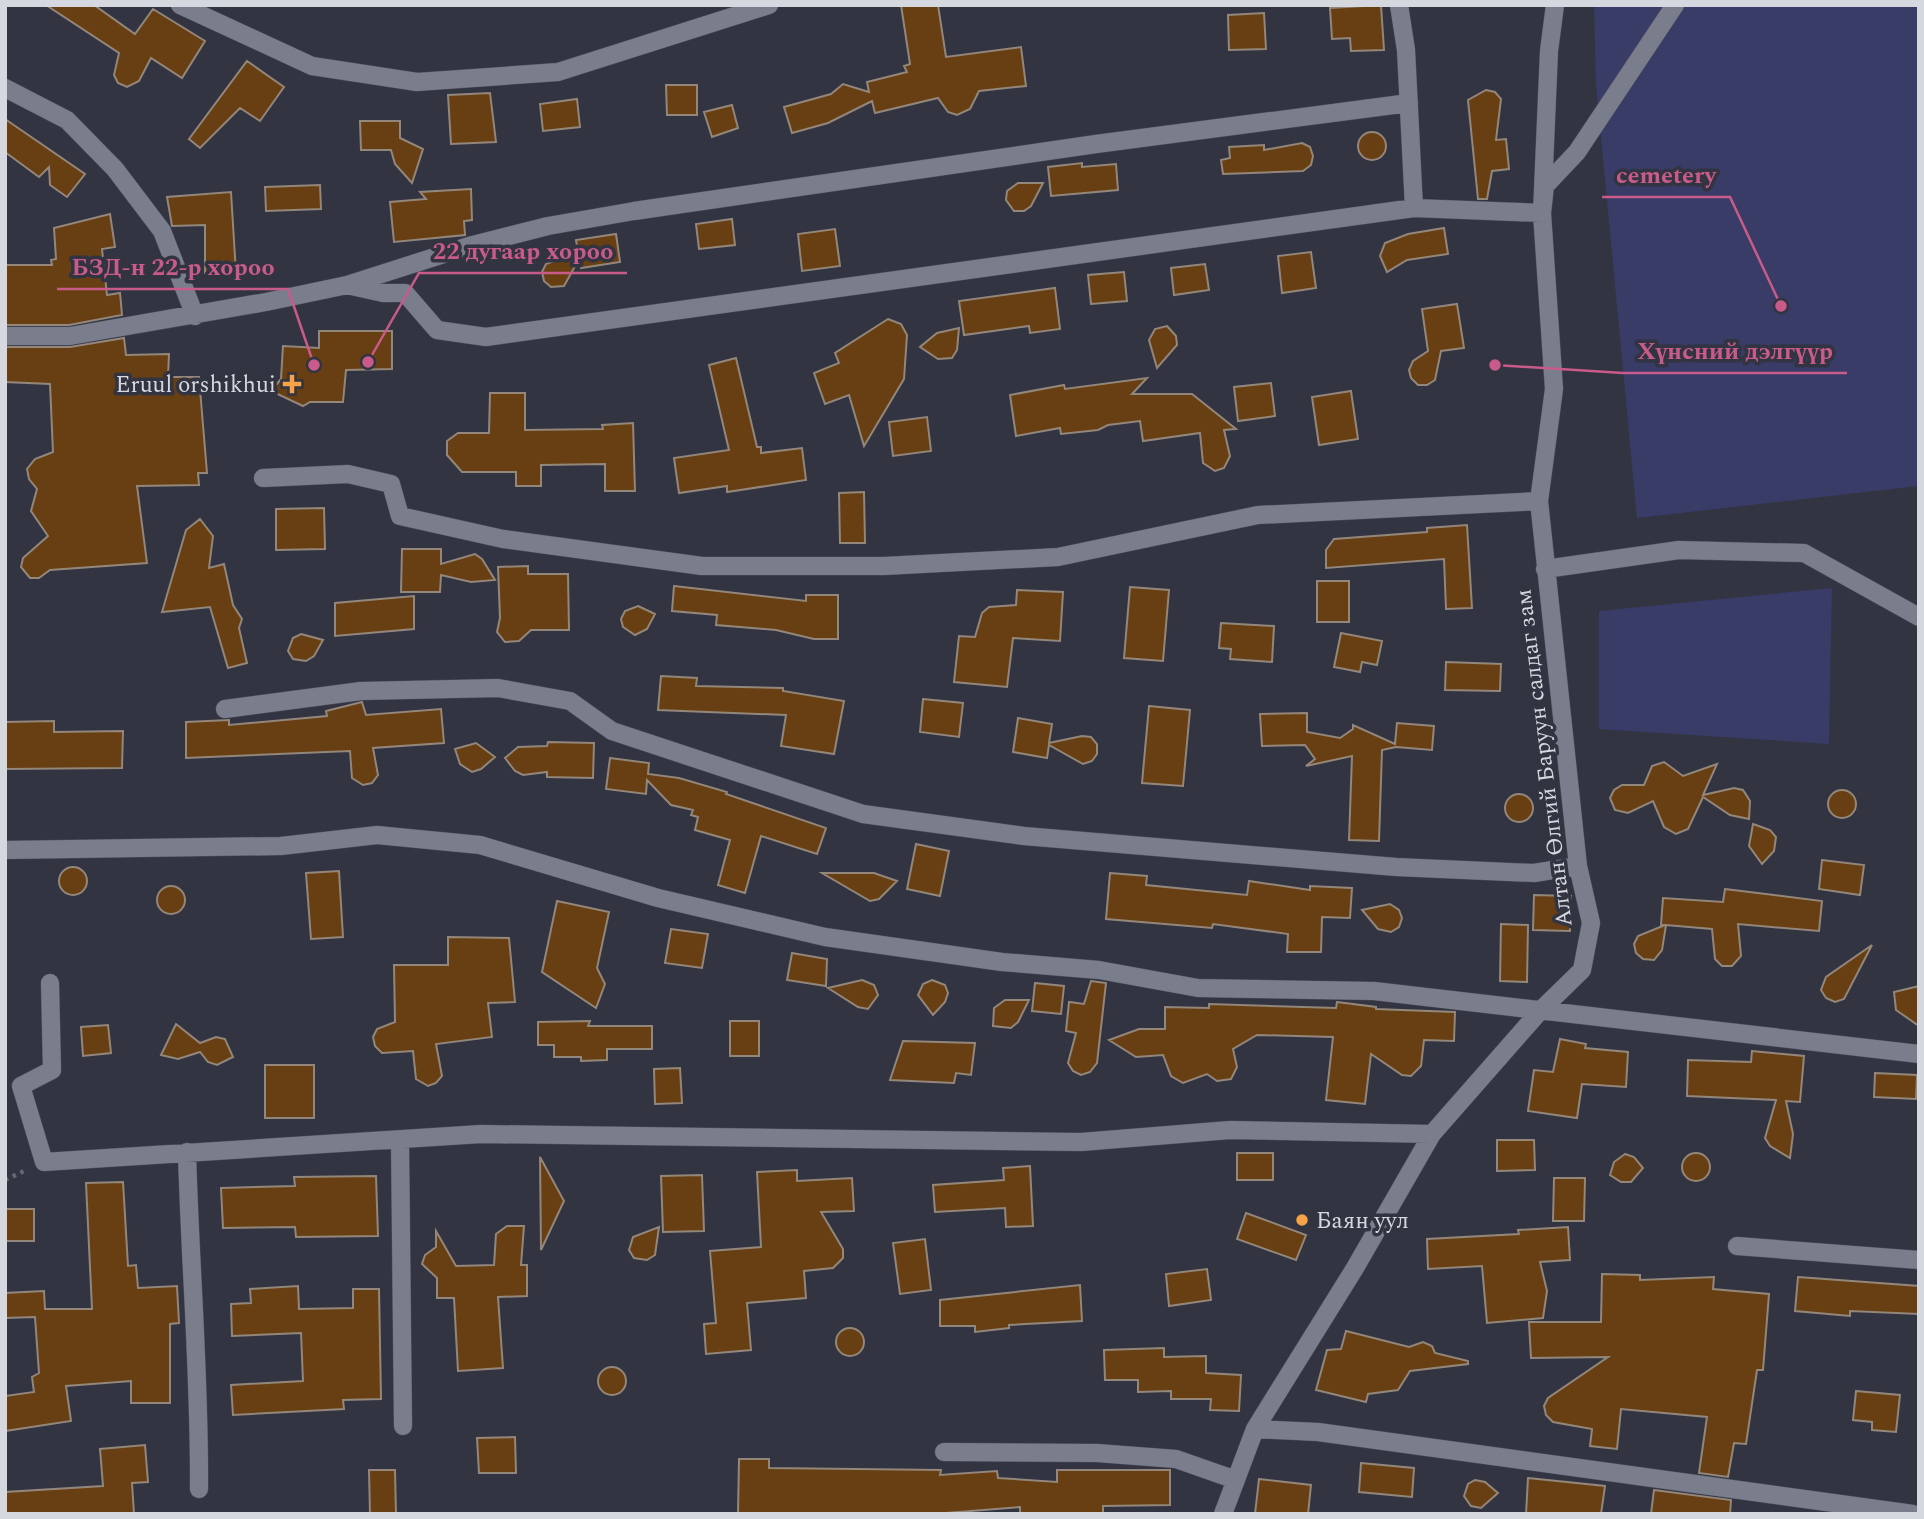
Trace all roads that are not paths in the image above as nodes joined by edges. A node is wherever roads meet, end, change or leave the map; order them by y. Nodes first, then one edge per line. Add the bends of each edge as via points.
1 (180, 5) edge
2 (769, 5) edge
3 (1399, 5) edge
4 (1555, 5) edge
5 (1675, 5) edge
6 (5, 89) edge
7 (1409, 103) junction
8 (1414, 208) junction
9 (1542, 213) junction
10 (346, 285) junction
11 (195, 316) junction
12 (5, 336) edge
13 (262, 478) dead end
14 (1539, 501) junction
15 (1545, 569) junction
16 (1919, 617) edge
17 (225, 709) dead end
18 (5, 850) edge
19 (1578, 866) junction
20 (51, 983) dead end
21 (1540, 1011) junction
22 (1919, 1054) edge
23 (1432, 1134) junction
24 (400, 1140) junction
25 (187, 1152) junction
26 (1737, 1246) dead end
27 (1919, 1260) edge
28 (403, 1426) dead end
29 (1255, 1429) junction
30 (944, 1452) dead end
31 (1236, 1480) junction
32 (199, 1489) dead end
33 (1223, 1514) edge
34 (1913, 1514) edge

1 - 2 street via 312,65 417,82 558,72
3 - 7 street
4 - 9 street
5 - 9 street via 1577,152 1545,186
6 - 11 street via 67,120 115,169 162,231
7 - 8 street
7 - 10 street via 803,186 548,226
8 - 9 street
8 - 10 street via 486,337 437,330 405,293
9 - 14 street via 1554,389
10 - 11 street
11 - 12 street via 69,336
13 - 14 street via 348,474 391,484 400,516 503,539 702,566 884,566 1058,557 1258,515
14 - 15 street
15 - 16 street, Алтан Өлгий Баруун салдаг зам via 1679,550 1804,553
15 - 19 street, Алтан Өлгий Баруун салдаг зам
17 - 19 street via 361,691 498,688 570,701 612,732 863,814 1024,836 1396,867 1534,873
18 - 21 street via 281,846 377,835 480,845 657,898 825,937 1002,962 1099,970 1198,988 1374,991
19 - 21 street, Алтан Өлгий Баруун салдаг зам via 1591,923 1582,970
20 - 25 street via 51,1070 21,1086 44,1162
21 - 22 street
21 - 23 street, Алтан Өлгий Баруун салдаг зам
23 - 24 street via 1230,1130 1080,1142 481,1134
23 - 29 street, Алтан Өлгий Баруун салдаг зам via 1356,1268
24 - 25 street
24 - 28 street
25 - 32 street via 200,1388
26 - 27 street
29 - 31 street, Алтан Өлгий Баруун салдаг зам
29 - 34 street via 1318,1432
30 - 31 street via 1097,1453 1176,1459
31 - 33 street, Алтан Өлгий Баруун салдаг зам

